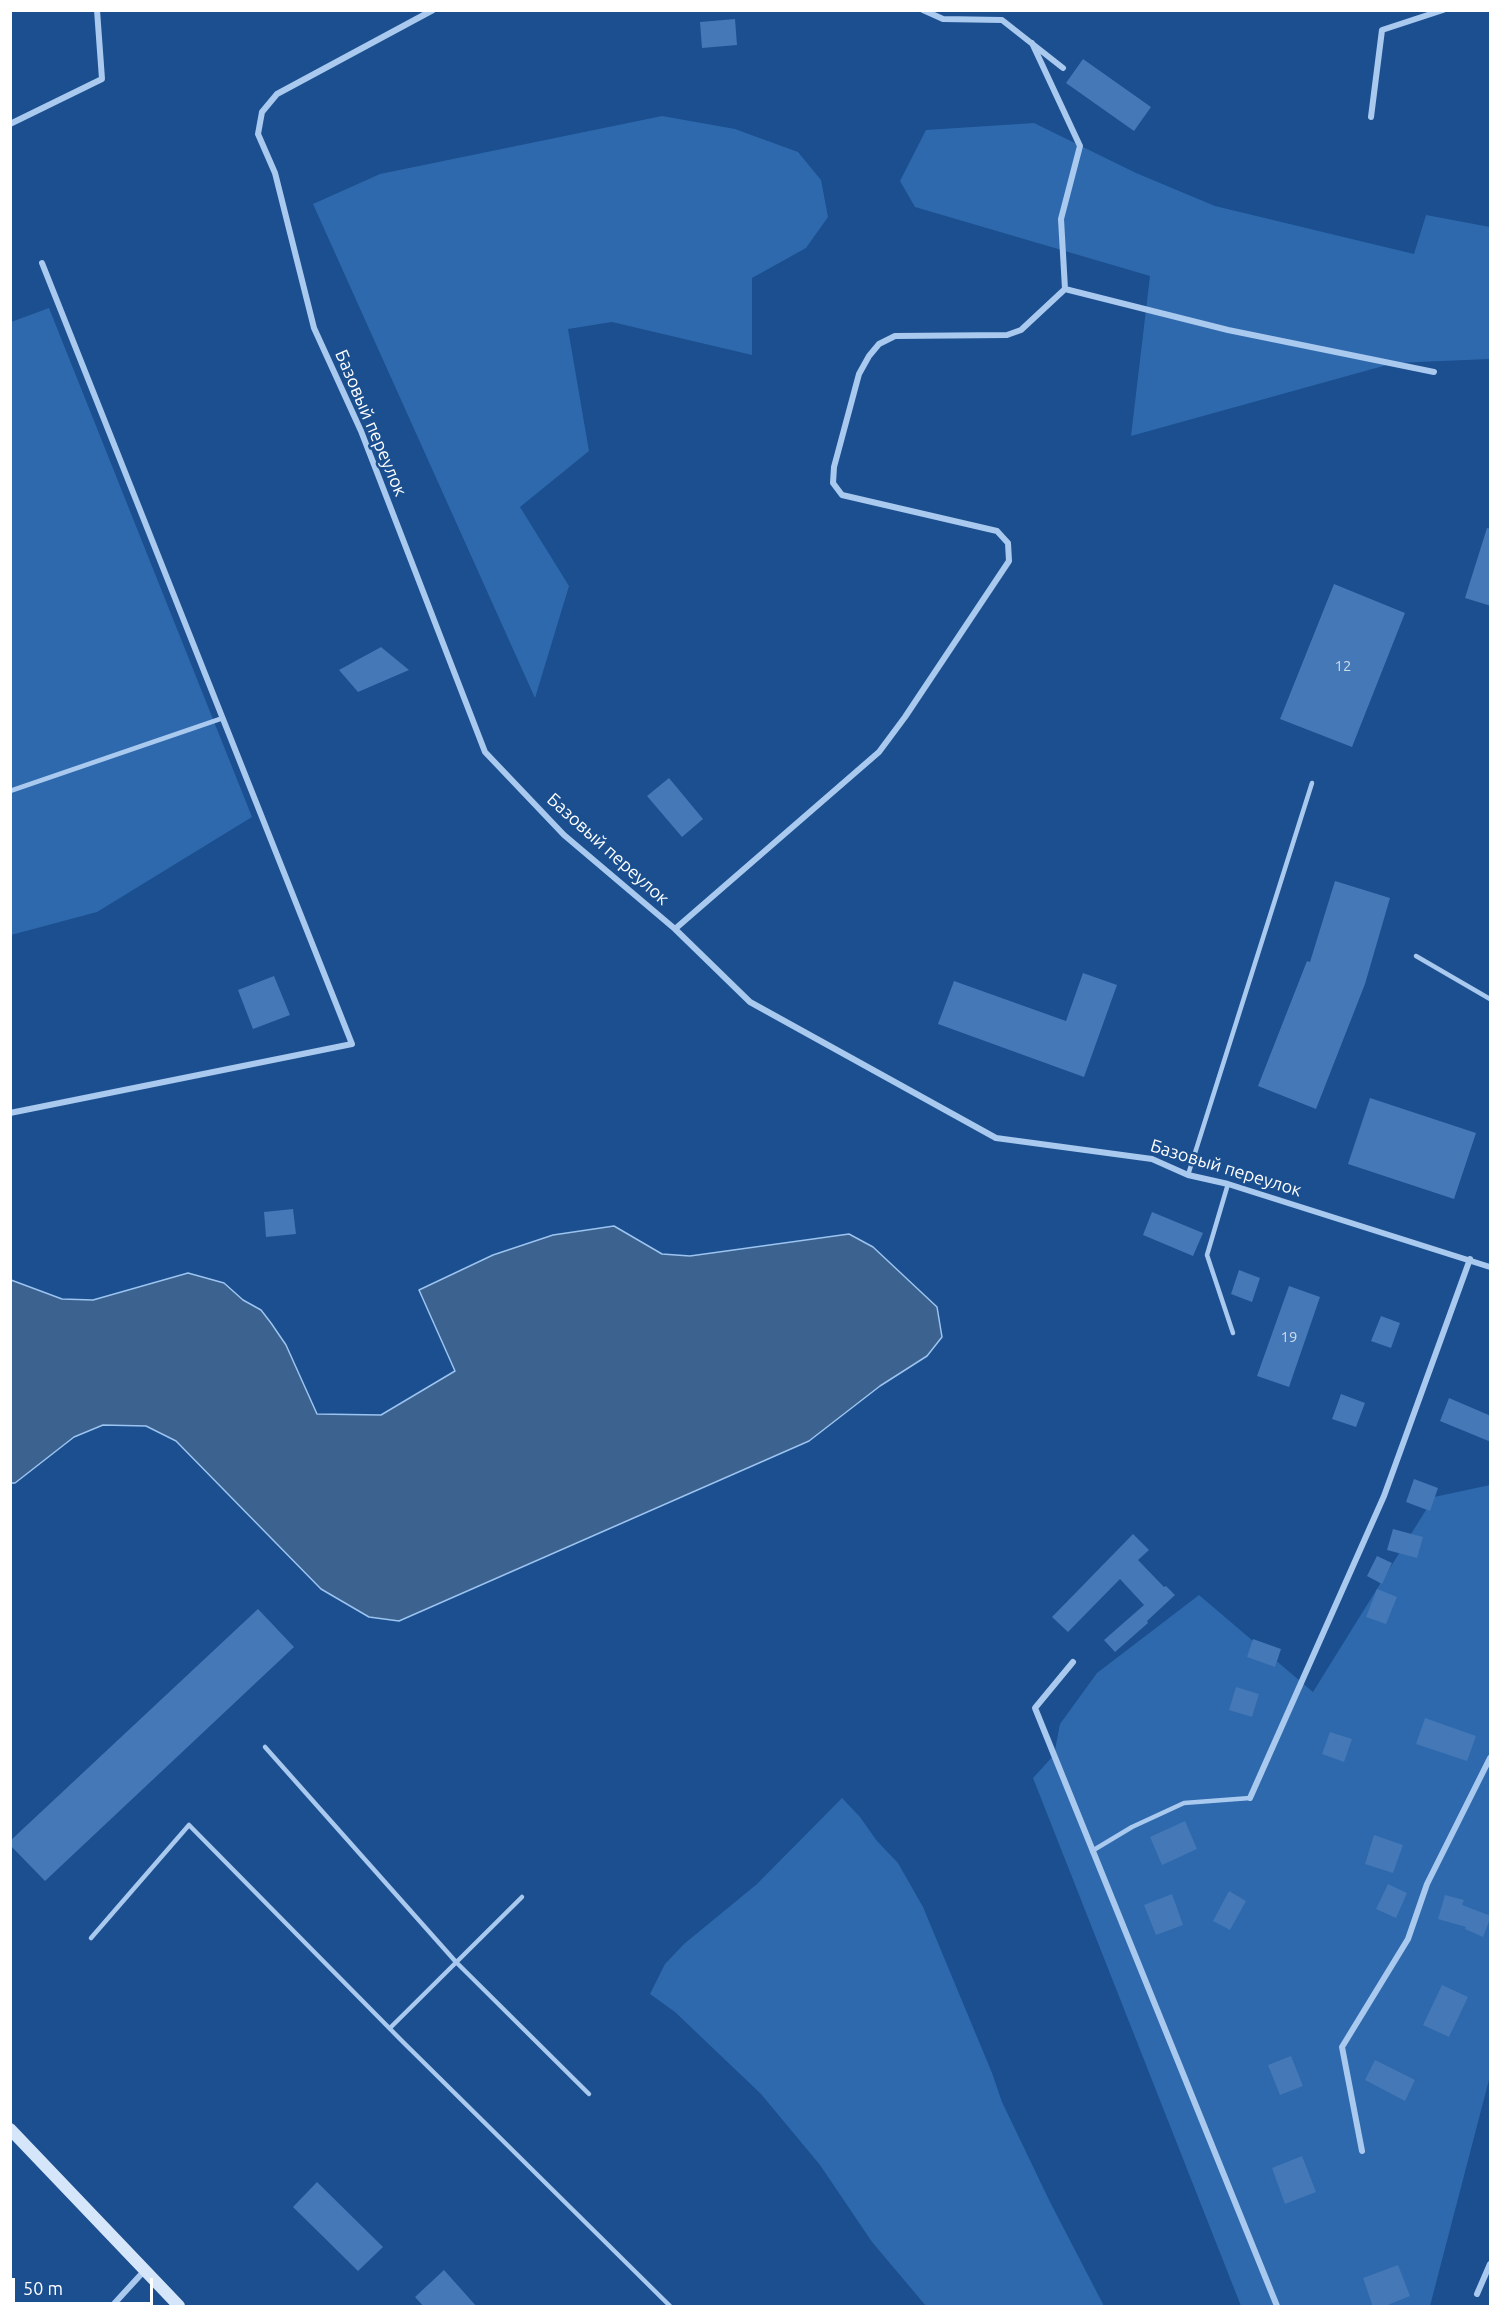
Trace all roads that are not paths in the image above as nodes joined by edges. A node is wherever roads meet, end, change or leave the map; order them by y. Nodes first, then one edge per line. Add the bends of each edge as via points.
1 (97, 10) edge
2 (433, 10) edge
3 (923, 10) edge
4 (1443, 10) edge
5 (1032, 43) junction
6 (1063, 68) dead end
7 (1371, 117) dead end
8 (10, 124) edge
9 (42, 263) dead end
10 (1065, 289) junction
11 (1434, 372) dead end
12 (223, 718) junction
13 (1312, 783) dead end
14 (10, 791) edge
15 (675, 929) junction
16 (1416, 956) dead end
17 (1491, 999) edge
18 (10, 1113) edge
19 (1188, 1176) junction
20 (1228, 1184) junction
21 (1470, 1259) junction
22 (1491, 1267) edge
23 (1233, 1333) dead end
24 (1073, 1662) dead end
25 (265, 1747) dead end
26 (1491, 1758) edge
27 (1250, 1798) joint
28 (1092, 1851) junction
29 (522, 1896) dead end
30 (91, 1938) dead end
31 (456, 1962) junction
32 (390, 2028) junction
33 (589, 2094) dead end
34 (10, 2129) edge
35 (1362, 2151) dead end
36 (1491, 2264) edge
37 (145, 2270) junction
38 (1477, 2294) dead end
39 (112, 2307) edge
40 (179, 2307) edge
41 (670, 2307) edge
42 (1277, 2307) edge

1 - 8 street via 102,79
2 - 15 street, Базовый переулок via 277,94 262,112 258,134 275,173 314,328 361,430 485,752 564,835
3 - 5 street via 943,19 1002,20
4 - 7 street via 1382,30
5 - 6 street
5 - 10 street via 1080,146 1061,219
9 - 12 street
10 - 11 street via 1228,330
10 - 15 street via 1021,330 1006,335 895,336 879,344 869,356 859,374 833,483 842,495 997,531 1008,543 1010,561 879,752
12 - 14 lane
12 - 18 street via 352,1044
13 - 19 lane
15 - 19 street, Базовый переулок via 750,1002 996,1138 1152,1159
16 - 17 lane
19 - 20 street, Базовый переулок
20 - 21 street, Базовый переулок
20 - 23 lane via 1207,1255
21 - 22 street, Базовый переулок
21 - 27 street via 1384,1496
24 - 28 street via 1035,1708
25 - 31 lane
26 - 35 street via 1427,1884 1408,1939 1342,2047
27 - 28 lane via 1184,1803
28 - 42 street
29 - 31 lane
30 - 32 lane via 189,1825
31 - 32 lane
31 - 33 lane
32 - 41 lane
34 - 37 main road
36 - 38 street
37 - 39 street
37 - 40 main road

